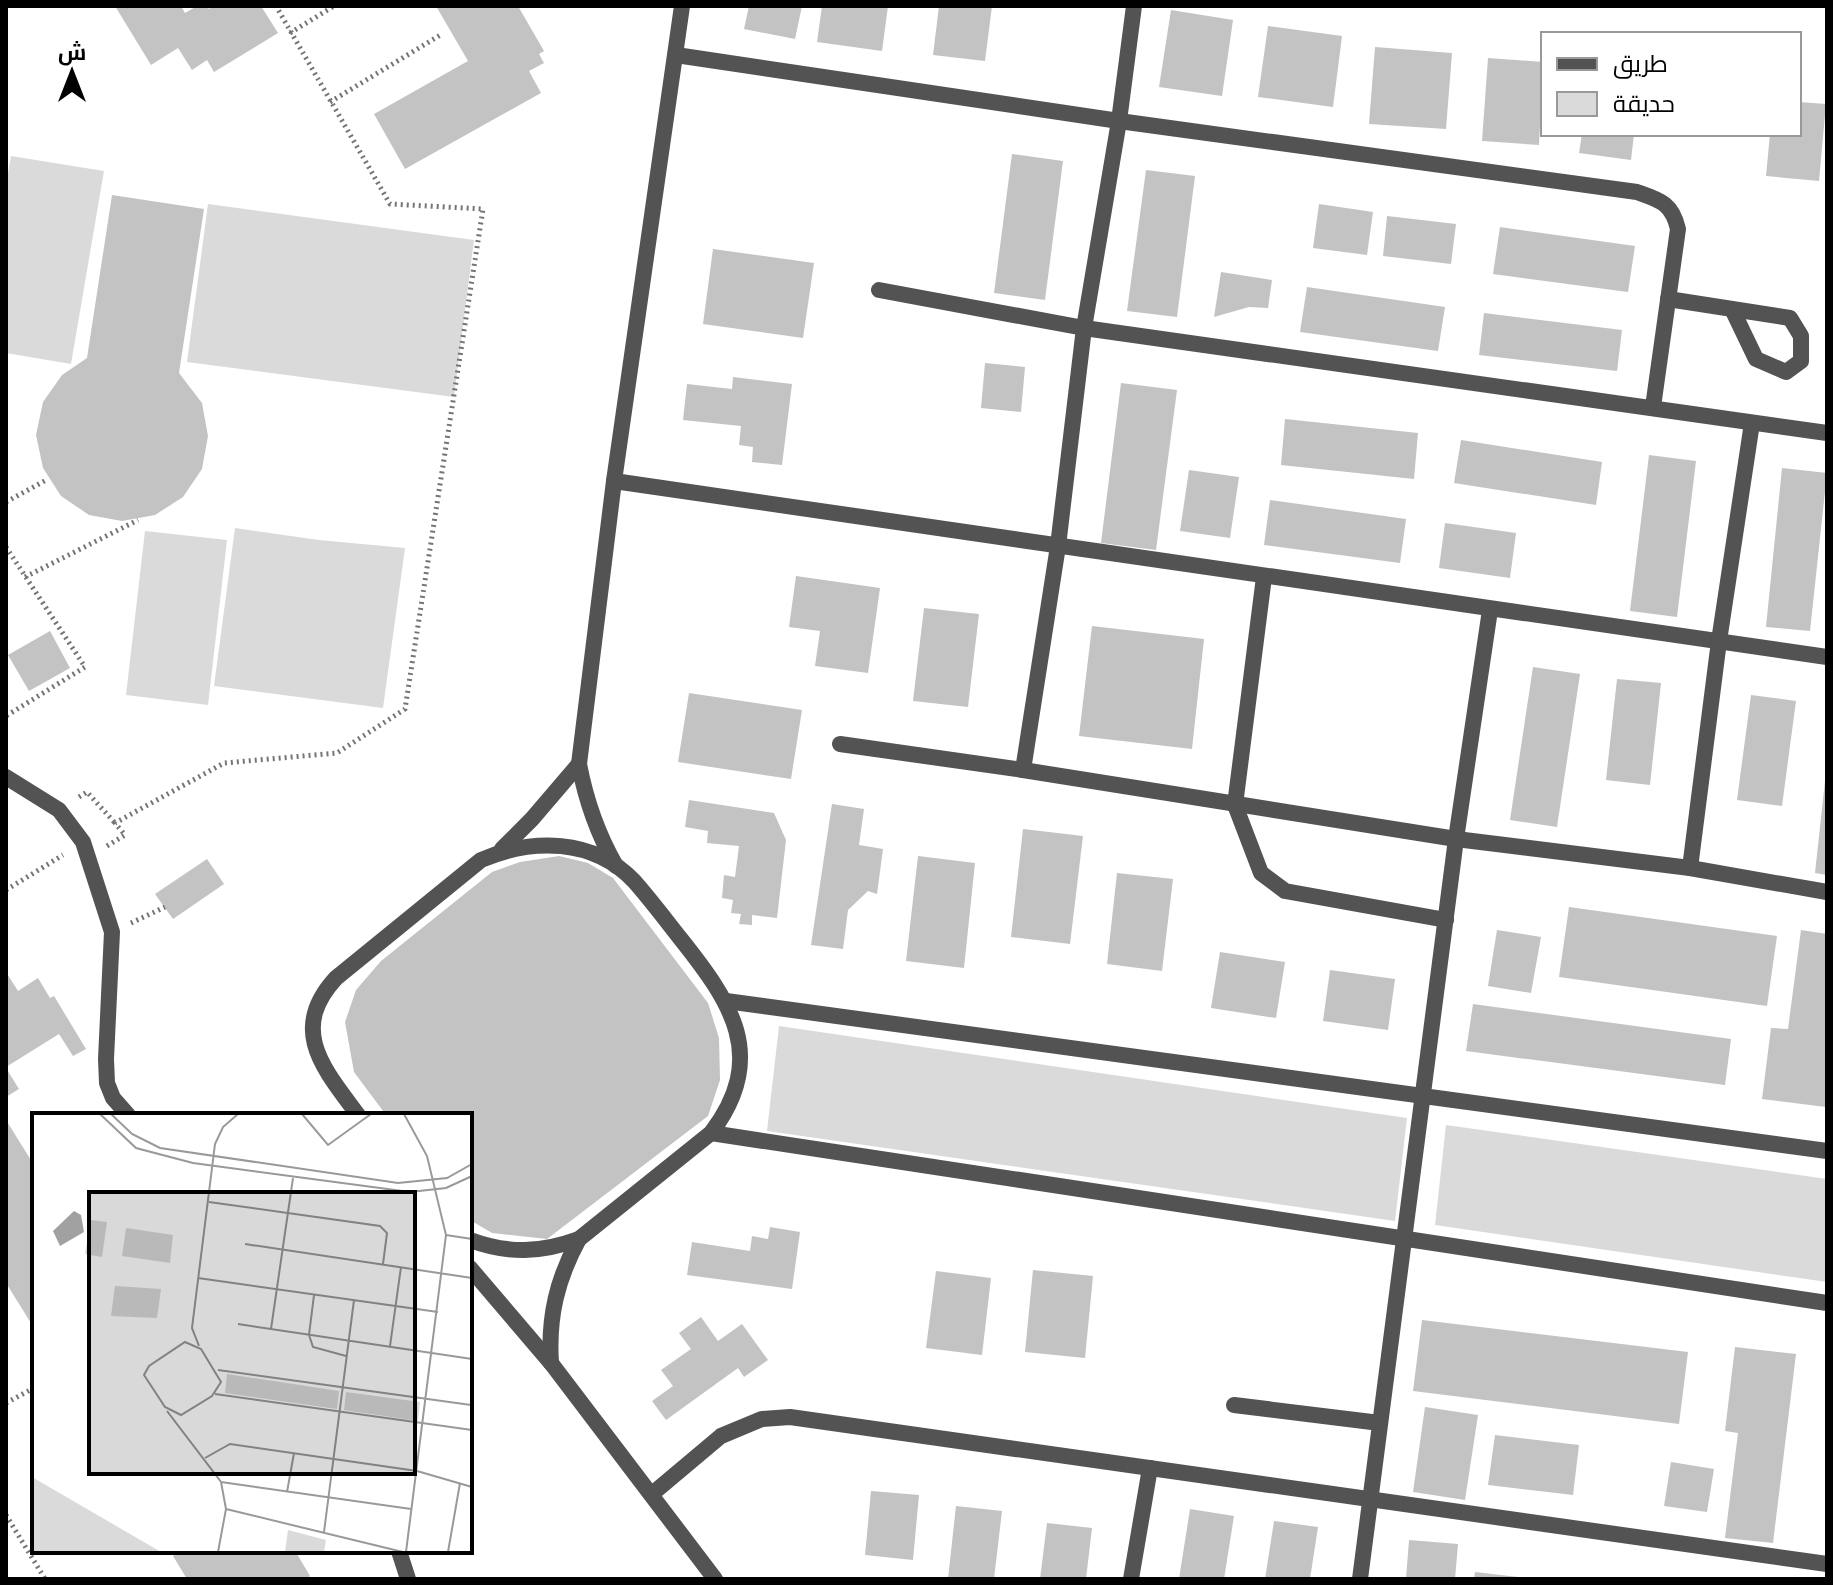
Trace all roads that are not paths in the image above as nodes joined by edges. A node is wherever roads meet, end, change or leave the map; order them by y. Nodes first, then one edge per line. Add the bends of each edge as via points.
1 (682, 6) edge
2 (1134, 6) edge
3 (676, 55) junction
4 (1119, 121) junction
5 (879, 290) dead end
6 (1668, 299) junction
7 (1732, 309) junction
8 (1084, 328) junction
9 (1653, 407) junction
10 (1752, 423) junction
11 (1827, 433) edge
12 (614, 481) junction
13 (1058, 546) junction
14 (1264, 577) junction
15 (1490, 610) junction
16 (1719, 641) junction
17 (1827, 657) edge
18 (840, 744) dead end
19 (579, 764) junction
20 (1023, 770) junction
21 (6, 777) edge
22 (1235, 805) junction
23 (1456, 839) junction
24 (500, 852) junction
25 (617, 867) junction
26 (1690, 868) junction
27 (1827, 892) edge
28 (1446, 920) junction
29 (726, 1001) junction
30 (1424, 1097) junction
31 (126, 1113) edge
32 (357, 1113) edge
33 (711, 1133) junction
34 (1827, 1151) edge
35 (579, 1239) junction
36 (1404, 1240) junction
37 (472, 1241) edge
38 (472, 1270) edge
39 (1827, 1303) edge
40 (551, 1363) junction
41 (1234, 1405) dead end
42 (1380, 1423) junction
43 (1150, 1468) junction
44 (652, 1494) junction
45 (1369, 1499) junction
46 (400, 1553) edge
47 (1827, 1564) edge
48 (408, 1579) edge
49 (715, 1579) edge
50 (1131, 1579) edge
51 (1360, 1579) edge

1 - 3 street
2 - 4 street
3 - 4 street
3 - 12 street
4 - 6 street via 1637,192 1674,212 1678,229
4 - 8 street
5 - 8 street
6 - 7 street
6 - 9 street
7 - 7 street via 1790,318 1801,336 1801,361 1786,372 1756,359
8 - 9 street
8 - 13 street
9 - 10 street
10 - 11 street
10 - 16 street
12 - 13 street
12 - 19 street
13 - 14 street
13 - 20 street
14 - 15 street
14 - 22 street
15 - 16 street
15 - 23 street
16 - 17 street
16 - 26 street
18 - 20 street
19 - 24 street
19 - 25 street via 595,827
20 - 22 street
21 - 31 street via 59,810 83,842 112,932 107,1083
22 - 23 street
22 - 28 street via 1261,873 1285,891
23 - 26 street
23 - 28 street
24 - 25 street via 559,845
24 - 32 street via 481,860 336,978 318,1002 312,1029 319,1059
25 - 29 street via 643,892
26 - 27 street
28 - 30 street
29 - 30 street
29 - 33 street via 738,1040 740,1070 735,1093
30 - 34 street
30 - 36 street
33 - 35 street
33 - 36 street
35 - 37 street via 518,1252
35 - 40 street via 555,1293
36 - 39 street
36 - 42 street
38 - 40 street
40 - 44 street
41 - 42 street
42 - 45 street
43 - 44 street via 790,1417 762,1419 721,1436
43 - 45 street
43 - 50 street
44 - 49 street
45 - 47 street
45 - 51 street
46 - 48 street

